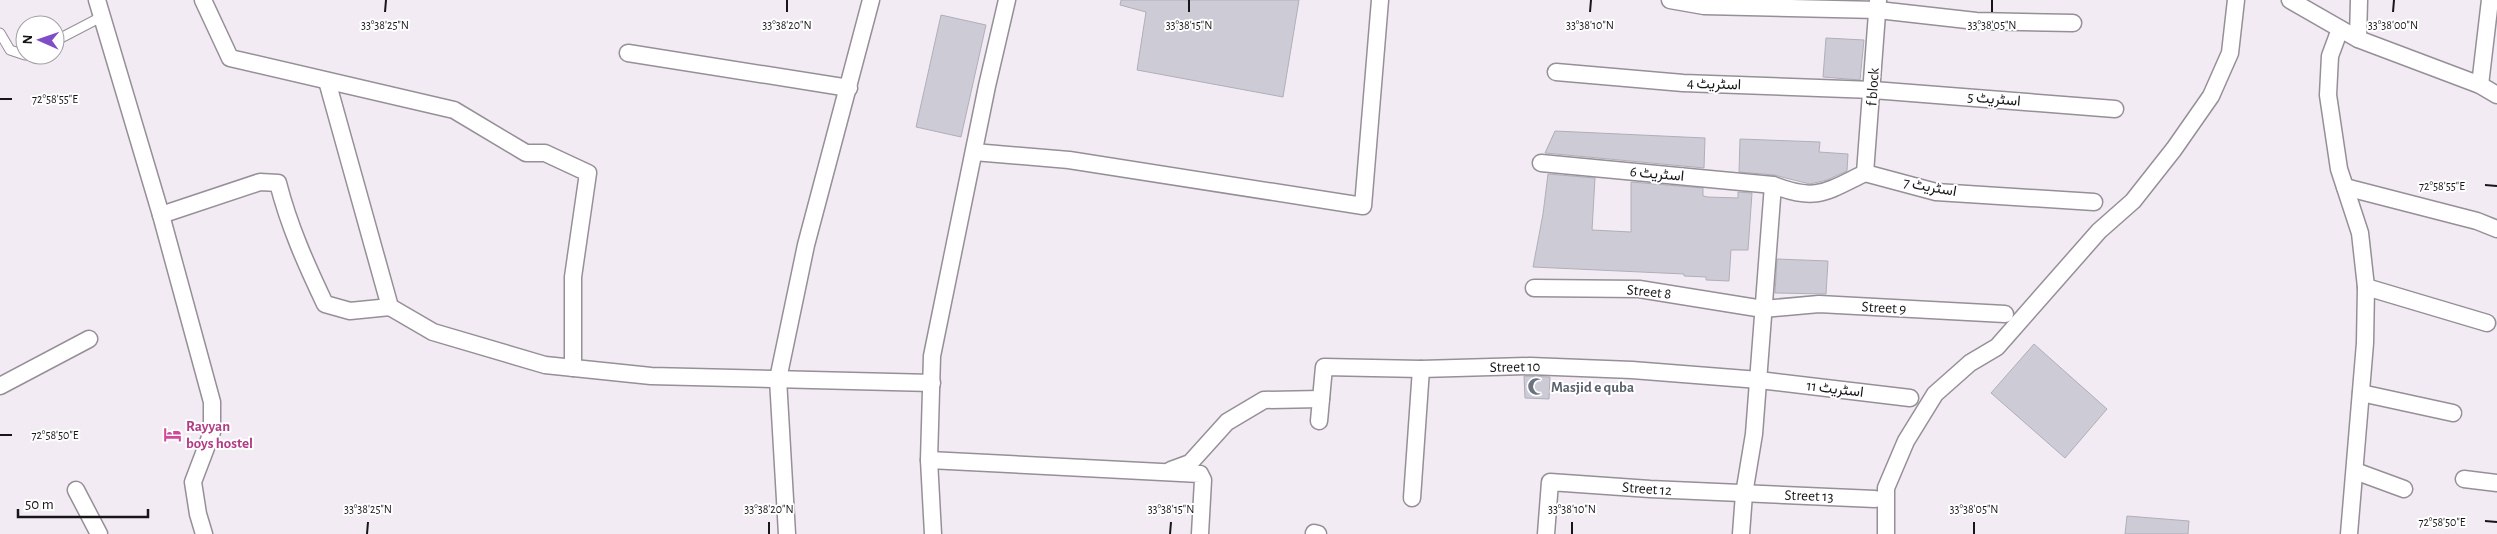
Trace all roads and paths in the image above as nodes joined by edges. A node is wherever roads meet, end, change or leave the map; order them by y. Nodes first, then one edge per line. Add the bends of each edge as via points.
1 (96, 0) edge
2 (203, 0) edge
3 (871, 0) edge
4 (1007, 0) edge
5 (1380, 0) edge
6 (1670, 0) edge
7 (2236, 0) edge
8 (2290, 0) edge
9 (2359, 0) edge
10 (2490, 0) edge
11 (1704, 3) edge
12 (1878, 5) edge
13 (103, 16) junction
14 (2073, 23) dead end
15 (2340, 29) junction
16 (0, 33) edge
17 (65, 36) edge
18 (2358, 39) junction
19 (15, 53) edge
20 (628, 53) dead end
21 (1556, 72) dead end
22 (327, 81) junction
23 (2480, 85) junction
24 (849, 88) junction
25 (1873, 90) junction
26 (2497, 94) edge
27 (2115, 109) dead end
28 (974, 152) junction
29 (1541, 163) dead end
30 (1865, 173) junction
31 (1773, 184) junction
32 (2345, 187) junction
33 (2094, 202) dead end
34 (161, 215) junction
35 (2497, 229) edge
36 (2366, 286) junction
37 (1534, 288) dead end
38 (390, 307) junction
39 (1763, 309) junction
40 (2005, 314) dead end
41 (2487, 323) dead end
42 (89, 339) dead end
43 (573, 368) junction
44 (1421, 369) junction
45 (778, 379) junction
46 (1759, 380) junction
47 (932, 383) junction
48 (0, 386) edge
49 (2361, 392) junction
50 (1910, 398) dead end
51 (1321, 399) junction
52 (2453, 413) dead end
53 (1319, 421) dead end
54 (929, 460) junction
55 (2355, 471) junction
56 (1164, 473) junction
57 (2464, 479) dead end
58 (2497, 483) edge
59 (2404, 489) dead end
60 (76, 490) dead end
61 (1744, 494) junction
62 (1412, 498) dead end
63 (1874, 499) dead end
64 (99, 534) edge
65 (204, 534) edge
66 (787, 534) edge
67 (932, 534) edge
68 (1200, 534) edge
69 (1546, 534) edge
70 (1741, 534) edge
71 (1886, 534) edge
72 (2349, 534) edge

1 - 13 street
2 - 22 street via 230,58
3 - 24 street
4 - 28 street
5 - 28 street via 1362,206 1069,160
6 - 11 street
7 - 71 street via 2230,53 2211,96 2174,149 2133,201 2099,231 1997,347 1970,363 1935,394 1906,440 1886,488
8 - 15 street
9 - 18 street
10 - 23 street
11 - 12 street
12 - 14 street via 1976,21
12 - 25 street, f block
13 - 17 lane
13 - 34 street
15 - 18 street
15 - 32 street via 2330,56 2328,95
16 - 19 lane
18 - 23 street
20 - 24 street
21 - 25 street, اسٹریٹ 4 via 1683,83
22 - 38 street
22 - 43 street via 454,110 526,153 545,153 588,173 573,277
23 - 26 street
24 - 45 street via 806,245
25 - 27 street, اسٹریٹ 5
25 - 30 street, f block
28 - 47 street via 932,356
29 - 31 street, اسٹریٹ 6
30 - 31 street via 1822,194 1795,193
30 - 33 street, اسٹریٹ 7 via 1936,192
31 - 39 street
32 - 35 street
32 - 36 street via 2360,233
34 - 38 street via 260,182 278,183 290,226 325,304 350,311
34 - 65 street via 212,402 212,432 193,482
36 - 41 street
36 - 49 street
37 - 39 street, Street 8 via 1639,289
38 - 43 street via 433,332 545,365
39 - 40 street, Street 9 via 1819,304
39 - 46 street
42 - 48 street
43 - 45 street via 651,376
44 - 46 street, Street 10 via 1530,366
44 - 51 street, Street 10 via 1324,367
44 - 62 street
45 - 47 street
45 - 66 street
46 - 50 street, اسٹریٹ 11
46 - 61 street
47 - 54 street
49 - 52 street
49 - 55 street
51 - 53 street, Street 10
51 - 56 street via 1264,400 1228,422 1190,463
54 - 56 street
54 - 67 street
55 - 59 street
55 - 72 street
56 - 68 street via 1200,474 1204,480
57 - 58 street
60 - 64 street
61 - 63 street, Street 13
61 - 69 street, Street 12 via 1550,482
61 - 70 street

